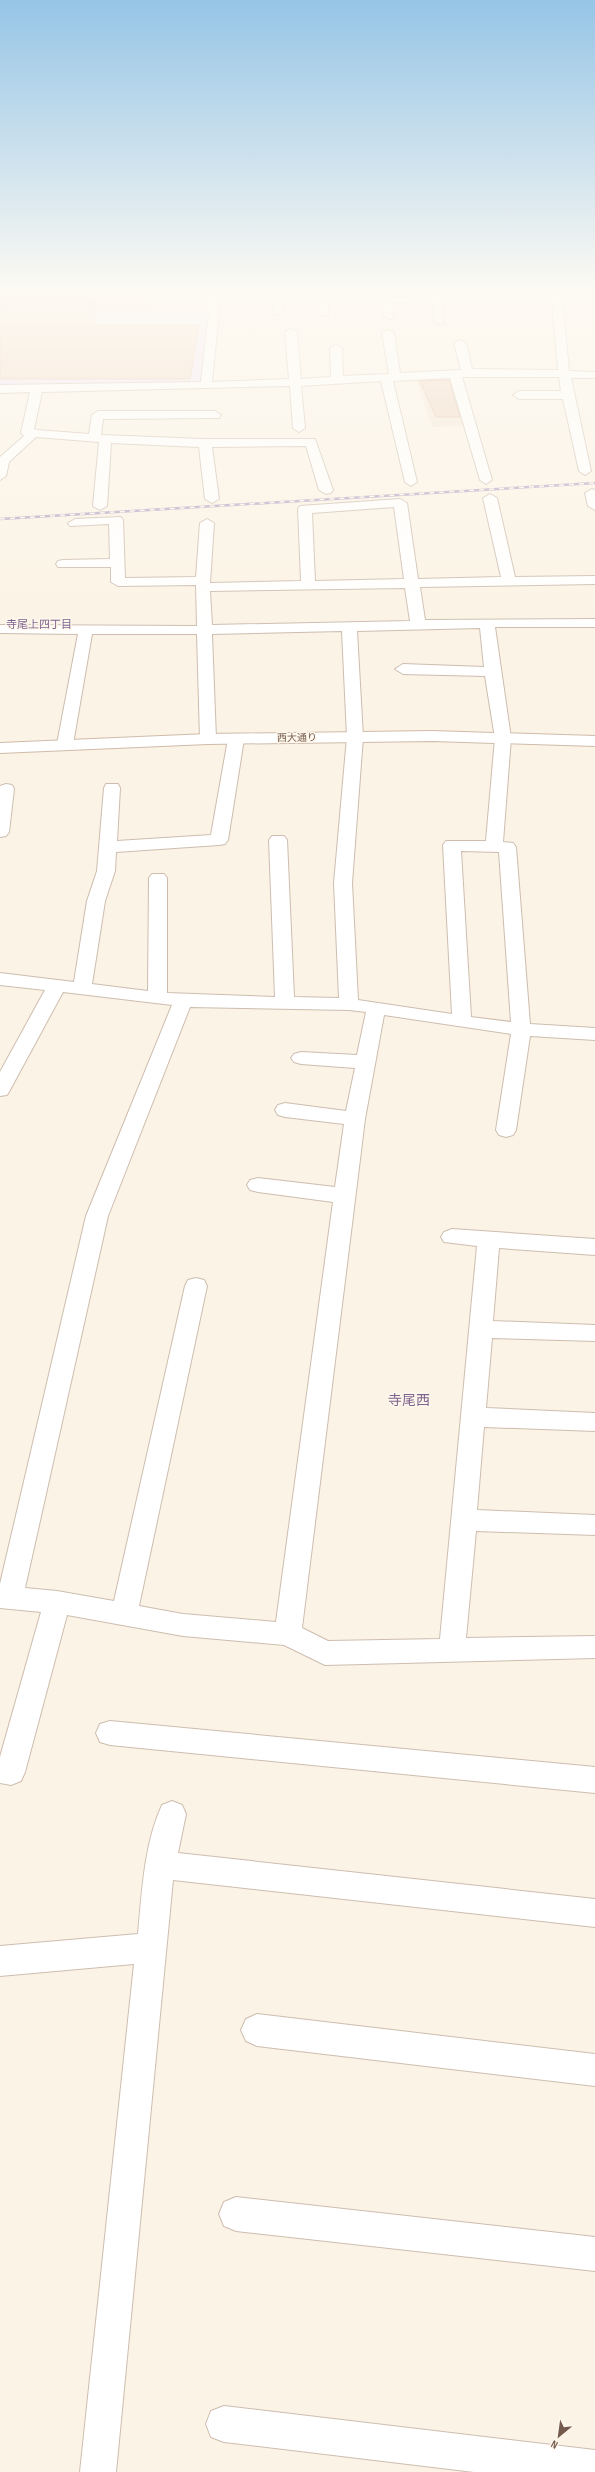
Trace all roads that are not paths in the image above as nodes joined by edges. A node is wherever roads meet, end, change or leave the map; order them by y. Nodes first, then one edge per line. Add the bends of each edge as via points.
1 (33, 404) edge
2 (214, 404) edge
3 (296, 404) edge
4 (396, 404) edge
5 (463, 404) edge
6 (568, 404) edge
7 (215, 415) junction
8 (298, 428) dead end
9 (34, 433) junction
10 (99, 439) junction
11 (209, 443) junction
12 (585, 471) dead end
13 (0, 476) edge
14 (486, 480) dead end
15 (411, 482) dead end
16 (326, 490) dead end
17 (592, 493) dead end
18 (490, 498) dead end
19 (212, 499) dead end
20 (100, 506) dead end
21 (595, 506) edge
22 (75, 523) dead end
23 (207, 523) dead end
24 (117, 563) junction
25 (63, 564) dead end
26 (509, 580) junction
27 (595, 580) edge
28 (413, 583) junction
29 (204, 584) junction
30 (308, 584) junction
31 (487, 623) junction
32 (595, 623) edge
33 (418, 625) junction
34 (349, 627) junction
35 (86, 628) junction
36 (0, 629) edge
37 (205, 630) junction
38 (403, 669) dead end
39 (492, 672) junction
40 (355, 737) junction
41 (503, 738) junction
42 (208, 739) junction
43 (236, 739) junction
44 (595, 741) edge
45 (65, 744) junction
46 (0, 748) edge
47 (112, 788) dead end
48 (6, 789) dead end
49 (0, 832) edge
50 (278, 840) dead end
51 (108, 847) junction
52 (494, 847) junction
53 (158, 878) dead end
54 (0, 979) edge
55 (57, 986) junction
56 (82, 989) junction
57 (157, 998) junction
58 (183, 1001) junction
59 (285, 1003) junction
60 (348, 1004) junction
61 (376, 1008) junction
62 (462, 1020) junction
63 (521, 1030) junction
64 (595, 1034) edge
65 (301, 1058) dead end
66 (367, 1062) junction
67 (0, 1090) edge
68 (285, 1110) dead end
69 (355, 1119) junction
70 (506, 1130) dead end
71 (258, 1185) dead end
72 (345, 1196) junction
73 (452, 1237) dead end
74 (489, 1240) junction
75 (595, 1247) edge
76 (196, 1286) dead end
77 (481, 1329) junction
78 (595, 1333) edge
79 (473, 1416) junction
80 (595, 1422) edge
81 (464, 1520) junction
82 (595, 1525) edge
83 (5, 1598) edge
84 (57, 1602) junction
85 (124, 1614) junction
86 (288, 1634) junction
87 (595, 1647) edge
88 (452, 1650) junction
89 (110, 1733) dead end
90 (0, 1770) edge
91 (595, 1780) edge
92 (172, 1814) dead end
93 (160, 1865) junction
94 (595, 1913) edge
95 (152, 1948) junction
96 (0, 1961) edge
97 (257, 2030) dead end
98 (595, 2070) edge
99 (236, 2214) dead end
100 (595, 2254) edge
101 (224, 2424) dead end
102 (595, 2468) edge
103 (98, 2472) edge

1 - 9 street via 26,433
2 - 7 street
3 - 8 street
4 - 15 street
5 - 14 street
6 - 12 street
7 - 10 street via 98,415
7 - 11 street
9 - 10 street
9 - 13 street via 4,461
10 - 11 street
10 - 20 street
11 - 16 street via 311,442
11 - 19 street
17 - 21 street
18 - 26 street
22 - 24 street via 116,520
23 - 29 street
24 - 25 street
24 - 29 street via 118,582
26 - 27 street
26 - 28 street
28 - 30 street
28 - 30 street via 400,503 305,509
28 - 33 street
29 - 30 street
29 - 37 street
31 - 32 street
31 - 33 street
31 - 39 street
33 - 34 street
34 - 37 street
34 - 40 street
35 - 36 street
35 - 37 street
35 - 45 street
37 - 42 street
38 - 39 street
39 - 41 street
40 - 41 street, 西大通り
40 - 43 street, 西大通り
40 - 60 street via 344,883
41 - 44 street, 西大通り
41 - 52 street
42 - 43 street, 西大通り
42 - 45 street, 西大通り
43 - 51 street via 219,840
45 - 46 street, 西大通り
47 - 51 street
48 - 49 street
50 - 59 street
51 - 56 street via 106,872 96,901
52 - 62 street via 452,845
52 - 63 street via 507,847
53 - 57 street
54 - 55 street
55 - 56 street
55 - 67 street
56 - 57 street
57 - 58 street
58 - 59 street
58 - 83 street via 96,1216
59 - 60 street
60 - 61 street
61 - 62 street
61 - 66 street
62 - 63 street
63 - 64 street
63 - 70 street
65 - 66 street
66 - 69 street
68 - 69 street
69 - 72 street
71 - 72 street
72 - 86 street
73 - 74 street
74 - 75 street
74 - 77 street
76 - 85 street
77 - 78 street
77 - 79 street
79 - 80 street
79 - 81 street
81 - 82 street
81 - 88 street
83 - 84 street
84 - 85 street
84 - 90 street via 12,1772
85 - 86 street via 183,1625
86 - 88 street via 325,1652
87 - 88 street
89 - 91 street
92 - 93 street
93 - 94 street
93 - 95 street
95 - 96 street
95 - 103 street
97 - 98 street
99 - 100 street
101 - 102 street

